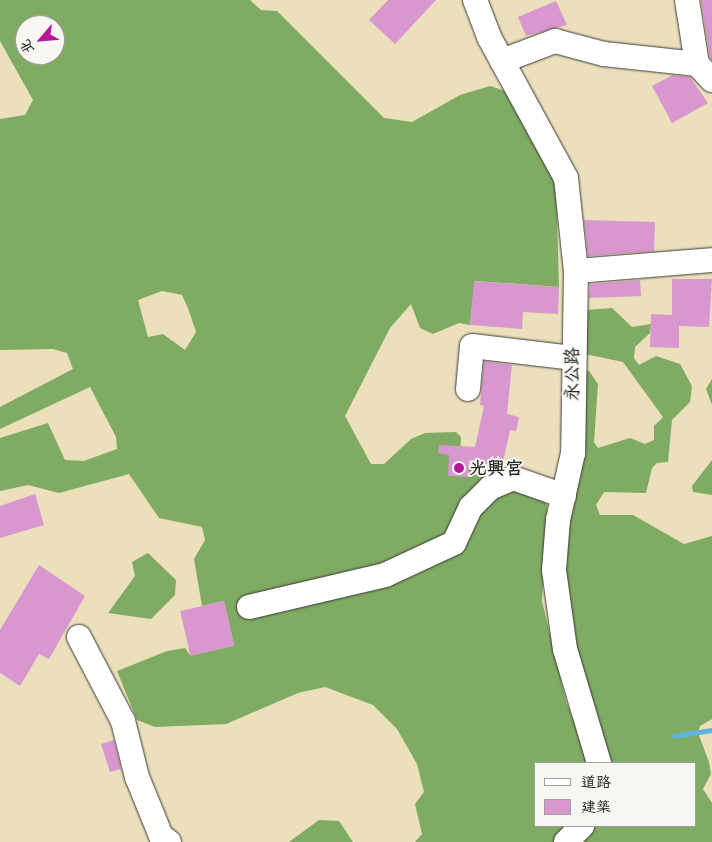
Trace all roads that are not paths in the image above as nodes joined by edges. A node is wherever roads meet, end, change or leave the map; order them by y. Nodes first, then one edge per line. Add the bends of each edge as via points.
1 (476, 0) edge
2 (688, 0) edge
3 (502, 61) junction
4 (704, 72) edge
5 (712, 260) edge
6 (576, 271) junction
7 (572, 358) junction
8 (468, 389) dead end
9 (564, 496) junction
10 (249, 607) dead end
11 (79, 637) dead end
12 (599, 762) edge
13 (581, 827) edge
14 (169, 842) edge
15 (566, 842) edge

1 - 3 lane, 永公路
2 - 4 lane
3 - 4 lane via 555,41 604,54
3 - 6 lane, 永公路 via 566,178
5 - 6 lane
6 - 7 lane, 永公路
7 - 8 lane via 472,346
7 - 9 lane, 永公路 via 573,453
9 - 10 lane via 513,478 490,488 471,507 454,543 384,575
9 - 12 lane, 永公路 via 554,570 565,649
11 - 14 lane via 123,721 137,777 161,836
13 - 15 lane

